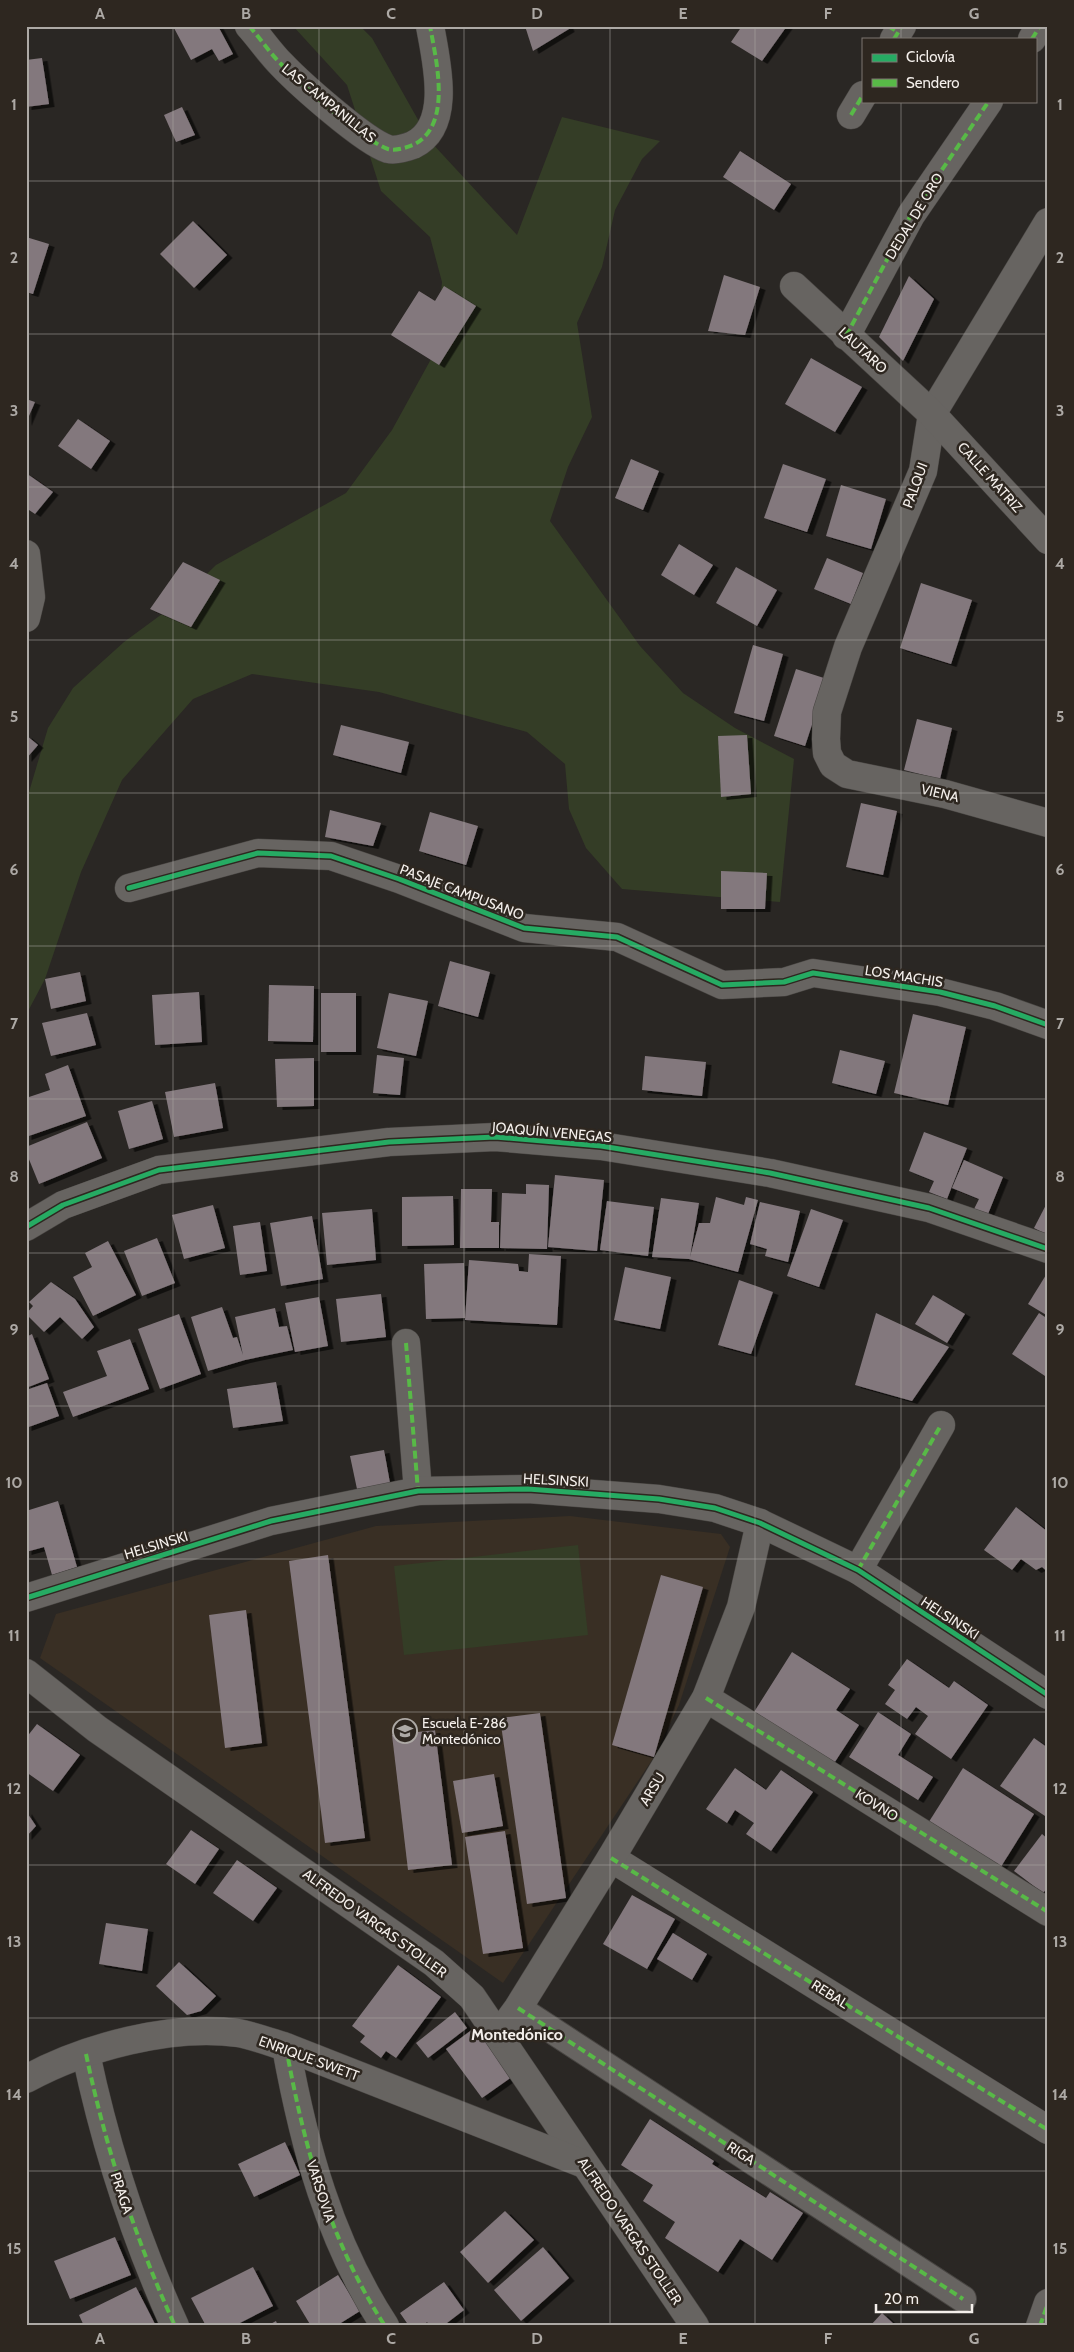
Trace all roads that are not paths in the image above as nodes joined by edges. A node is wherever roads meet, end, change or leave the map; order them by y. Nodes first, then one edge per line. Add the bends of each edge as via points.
1 (249, 26) edge
2 (430, 26) edge
3 (1040, 26) edge
4 (1033, 38) edge
5 (988, 102) edge
6 (1048, 222) edge
7 (794, 286) dead end
8 (846, 336) junction
9 (932, 414) junction
10 (1048, 540) edge
11 (26, 554) edge
12 (29, 607) edge
13 (832, 765) joint
14 (1048, 823) edge
15 (129, 888) dead end
16 (813, 973) joint
17 (1048, 1025) edge
18 (26, 1227) edge
19 (1048, 1250) edge
20 (406, 1343) dead end
21 (941, 1425) dead end
22 (418, 1491) junction
23 (760, 1523) junction
24 (858, 1570) junction
25 (26, 1598) edge
26 (26, 1673) edge
27 (1048, 1695) edge
28 (706, 1698) junction
29 (611, 1858) junction
30 (1048, 1912) edge
31 (518, 2008) junction
32 (499, 2034) junction
33 (286, 2047) junction
34 (86, 2054) junction
35 (26, 2079) edge
36 (1048, 2130) edge
37 (584, 2164) junction
38 (963, 2298) dead end
39 (1048, 2303) edge
40 (175, 2326) edge
41 (385, 2326) edge
42 (694, 2326) edge
43 (1040, 2326) edge

1 - 2 street, LAS CAMPANILLAS via 281,64 370,140 389,149 404,149 422,140 434,124 439,82
3 - 4 street
5 - 8 street, DEDAL DE ORO via 911,215
6 - 9 street, PALQUI
7 - 8 street, LAUTARO
8 - 9 street, LAUTARO
9 - 10 street, CALLE MATRIZ
9 - 13 street, PALQUI via 922,471 848,647 828,712 827,753
11 - 12 street
13 - 14 street, VIENA via 848,774 945,794
15 - 16 street, PASAJE CAMPUSANO via 258,853 331,856 524,928 617,938 722,985 784,982
16 - 17 street, LOS MACHIS via 940,992 995,1006
18 - 19 street, JOAQUÍN VENEGAS via 63,1205 159,1170 389,1142 495,1137 600,1146 770,1173 930,1208
20 - 22 street
21 - 24 street
22 - 23 street, HELSINSKI via 528,1489 659,1499 714,1508
22 - 25 street, HELSINSKI via 271,1521
23 - 24 street, HELSINSKI
23 - 28 street, ARSU via 741,1607
24 - 27 street, HELSINSKI
26 - 32 street, ALFREDO VARGAS STOLLER via 97,1729 434,1963 472,1997
28 - 29 street, ARSU
28 - 30 street, KOVNO
29 - 31 street, ARSU
29 - 36 street, REBAL
31 - 32 street, ARSU
31 - 38 street, RIGA
32 - 37 street, ALFREDO VARGAS STOLLER
33 - 34 street, ENRIQUE SWETT via 240,2034 194,2031 148,2036
33 - 37 street, ENRIQUE SWETT
33 - 41 street, VARSOVIA via 297,2108 325,2207 354,2273
34 - 35 street, ENRIQUE SWETT
34 - 40 street, PRAGA via 99,2117 117,2179 137,2237
37 - 42 street, ALFREDO VARGAS STOLLER
39 - 43 street

